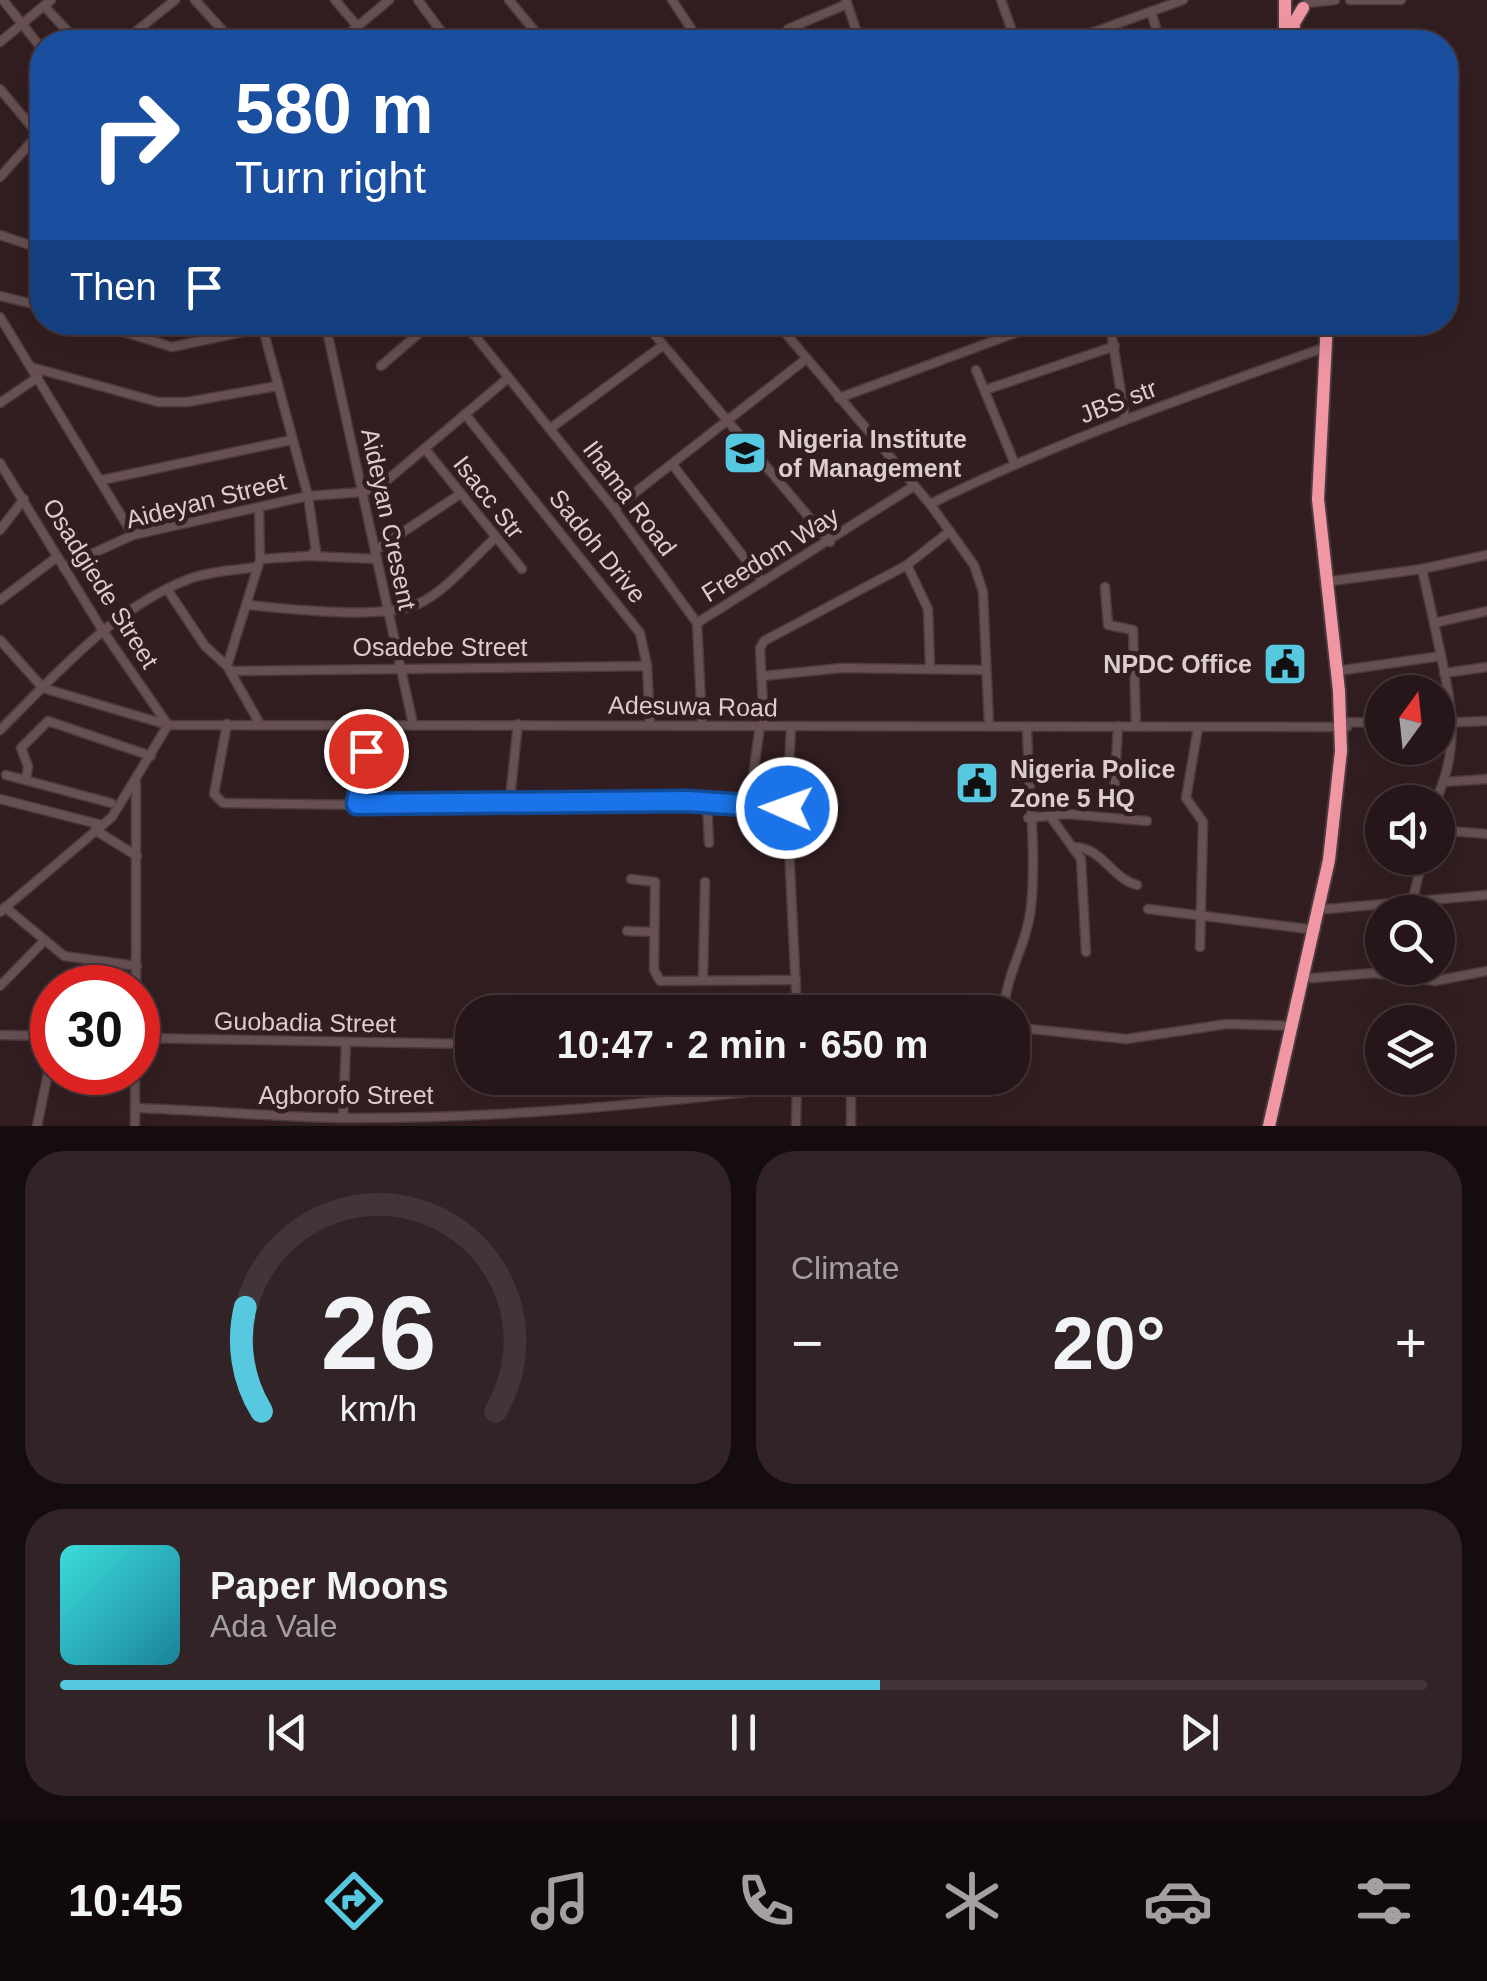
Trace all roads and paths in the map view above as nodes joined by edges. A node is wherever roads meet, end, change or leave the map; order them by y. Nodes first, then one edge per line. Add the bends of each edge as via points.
1 (3, 0) edge
2 (175, 0) edge
3 (195, 0) edge
4 (335, 0) edge
5 (389, 0) edge
6 (418, 0) edge
7 (509, 0) edge
8 (672, 0) edge
9 (1001, 0) edge
10 (1285, 0) edge
11 (1335, 0) edge
12 (1350, 0) edge
13 (1401, 0) edge
14 (1179, 1) edge
15 (48, 2) edge
16 (846, 2) edge
17 (1306, 4) edge
18 (1151, 11) junction
19 (20, 24) junction
20 (358, 27) junction
21 (68, 30) edge
22 (138, 30) edge
23 (222, 30) edge
24 (355, 30) edge
25 (441, 30) edge
26 (534, 30) edge
27 (692, 30) edge
28 (788, 30) dead end
29 (854, 30) edge
30 (1012, 30) edge
31 (1099, 30) edge
32 (1157, 30) edge
33 (1285, 30) edge
34 (1294, 30) edge
35 (30, 35) edge
36 (0, 42) edge
37 (0, 90) edge
38 (30, 123) edge
39 (30, 146) edge
40 (0, 177) edge
41 (0, 235) edge
42 (30, 245) edge
43 (0, 296) edge
44 (30, 303) edge
45 (0, 317) edge
46 (134, 335) edge
47 (233, 335) edge
48 (264, 335) edge
49 (328, 335) edge
50 (417, 335) edge
51 (473, 335) edge
52 (654, 335) edge
53 (787, 335) edge
54 (1011, 335) edge
55 (1112, 335) edge
56 (1328, 335) edge
57 (1330, 335) edge
58 (662, 346) junction
59 (1114, 346) junction
60 (1326, 347) junction
61 (806, 359) junction
62 (380, 366) dead end
63 (31, 367) junction
64 (976, 370) dead end
65 (38, 378) junction
66 (508, 378) junction
67 (277, 386) junction
68 (985, 390) junction
69 (839, 398) junction
70 (0, 403) edge
71 (466, 414) junction
72 (1125, 418) junction
73 (726, 422) junction
74 (551, 428) junction
75 (291, 440) junction
76 (425, 449) junction
77 (1014, 462) junction
78 (0, 463) edge
79 (672, 464) junction
80 (102, 480) junction
81 (914, 486) junction
82 (363, 492) junction
83 (460, 494) junction
84 (308, 496) junction
85 (24, 499) junction
86 (930, 504) junction
87 (259, 508) junction
88 (614, 509) junction
89 (0, 530) edge
90 (950, 531) junction
91 (134, 535) junction
92 (494, 539) junction
93 (830, 542) junction
94 (376, 554) junction
95 (1487, 555) edge
96 (57, 556) junction
97 (309, 556) junction
98 (259, 563) junction
99 (907, 564) junction
100 (63, 567) junction
101 (522, 570) dead end
102 (1422, 570) junction
103 (1331, 581) junction
104 (763, 582) junction
105 (1105, 587) dead end
106 (167, 589) junction
107 (0, 600) edge
108 (248, 605) junction
109 (389, 610) junction
110 (1487, 611) edge
111 (697, 623) junction
112 (1434, 624) junction
113 (103, 631) junction
114 (0, 640) edge
115 (1440, 656) junction
116 (647, 666) junction
117 (401, 667) junction
118 (930, 667) junction
119 (1487, 667) edge
120 (230, 669) junction
121 (986, 670) junction
122 (1344, 670) junction
123 (1444, 673) joint
124 (762, 676) junction
125 (44, 688) junction
126 (1487, 721) edge
127 (1365, 723) edge
128 (1455, 723) edge
129 (227, 724) junction
130 (260, 724) junction
131 (370, 724) junction
132 (413, 724) junction
133 (518, 724) junction
134 (650, 724) junction
135 (702, 724) junction
136 (168, 725) junction
137 (1344, 725) junction
138 (762, 726) junction
139 (989, 726) junction
140 (1118, 726) junction
141 (1136, 726) junction
142 (1027, 727) junction
143 (791, 728) junction
144 (1198, 728) junction
145 (0, 730) edge
146 (151, 756) junction
147 (1449, 765) edge
148 (6, 775) dead end
149 (753, 776) dead end
150 (26, 780) junction
151 (1487, 780) edge
152 (136, 782) junction
153 (1443, 782) junction
154 (1442, 785) edge
155 (1114, 796) dead end
156 (0, 799) edge
157 (111, 803) dead end
158 (707, 803) junction
159 (357, 804) junction
160 (509, 806) junction
161 (787, 808) junction
162 (1050, 816) junction
163 (1028, 818) junction
164 (1147, 821) dead end
165 (99, 828) junction
166 (1455, 831) edge
167 (1487, 834) edge
168 (709, 843) dead end
169 (1074, 847) junction
170 (137, 856) junction
171 (630, 879) dead end
172 (706, 882) dead end
173 (1136, 885) dead end
174 (1487, 895) edge
175 (1455, 898) edge
176 (1365, 906) edge
177 (1148, 909) dead end
178 (1326, 909) junction
179 (2, 910) edge
180 (1203, 914) junction
181 (1316, 930) junction
182 (627, 931) dead end
183 (654, 932) junction
184 (43, 942) junction
185 (1200, 947) dead end
186 (1086, 952) dead end
187 (129, 965) edge
188 (137, 965) edge
189 (1487, 971) edge
190 (1312, 978) junction
191 (703, 979) junction
192 (796, 980) junction
193 (0, 986) edge
194 (796, 995) edge
195 (1005, 995) edge
196 (1294, 1026) junction
197 (1030, 1030) edge
198 (0, 1036) edge
199 (30, 1036) edge
200 (160, 1039) edge
201 (346, 1043) junction
202 (455, 1044) edge
203 (44, 1095) edge
204 (135, 1095) edge
205 (699, 1095) edge
206 (797, 1095) edge
207 (851, 1095) edge
208 (135, 1108) junction
209 (343, 1118) junction
210 (1274, 1120) edge
211 (268, 1121) edge
212 (383, 1122) edge
213 (38, 1126) edge
214 (135, 1126) edge
215 (796, 1126) edge
216 (851, 1126) edge

1 - 19 street
2 - 22 street
3 - 23 street
4 - 20 street
5 - 20 street
6 - 25 street
7 - 26 street
8 - 27 street
9 - 30 street
10 - 17 highway via 1292,9
10 - 33 highway
11 - 17 street
12 - 13 street
14 - 18 street
15 - 19 street
15 - 21 street
16 - 28 street
16 - 29 street
17 - 34 highway
18 - 31 street
18 - 32 street
19 - 35 street
19 - 36 street
20 - 24 street
37 - 38 street
39 - 40 street
41 - 42 street
43 - 44 street
45 - 63 street
46 - 47 street via 172,347
48 - 67 street
49 - 82 street, Aideyan Cresent
50 - 62 street
51 - 66 street, Ihama Road
52 - 58 street
53 - 61 street
54 - 69 street
55 - 59 street
56 - 60 highway
57 - 103 highway via 1324,466
58 - 73 street
58 - 74 street
59 - 68 street
59 - 72 street
60 - 72 street, JBS str
60 - 137 highway via 1318,499
61 - 69 street
61 - 73 street
63 - 65 street
63 - 67 street via 158,402
64 - 68 street
65 - 70 street
65 - 80 street
66 - 71 street
66 - 74 street, Ihama Road
67 - 75 street
68 - 77 street
69 - 81 street
71 - 76 street
71 - 116 street, Sadoh Drive via 634,622
72 - 77 street, JBS str
73 - 79 street
73 - 93 street
74 - 88 street, Ihama Road
75 - 80 street
75 - 84 street
76 - 82 street
76 - 83 street, Isacc Str
77 - 86 street, JBS str
78 - 85 street, Osadgiede Street
79 - 88 street
79 - 104 street
80 - 91 street
81 - 86 street
81 - 93 street, Freedom Way
82 - 84 street, Aideyan Street
82 - 94 street, Aideyan Cresent
83 - 92 street, Isacc Str
83 - 94 street
84 - 87 street, Aideyan Street
84 - 97 street via 318,545
85 - 89 street
85 - 96 street, Osadgiede Street
86 - 90 street
87 - 91 street, Aideyan Street
87 - 98 street
88 - 111 street, Ihama Road
90 - 99 street
90 - 121 street via 983,592
91 - 100 street, Aideyan Street
92 - 101 street, Isacc Str
92 - 109 street via 422,603
93 - 104 street, Freedom Way
94 - 97 street
94 - 109 street, Aideyan Cresent
95 - 102 street
96 - 100 street, Osadgiede Street
96 - 107 street
97 - 98 street
98 - 106 street
98 - 108 street
99 - 118 street via 928,609
99 - 124 street via 764,642
100 - 113 street, Osadgiede Street
102 - 103 street
102 - 112 street
103 - 122 highway
104 - 111 street, Freedom Way
105 - 141 street via 1108,625 1133,630
106 - 113 street
106 - 120 street via 205,646
108 - 109 street
108 - 120 street
109 - 117 street, Aideyan Cresent
110 - 112 street
111 - 135 street
112 - 115 street
113 - 125 street
113 - 136 street, Osadgiede Street
114 - 125 street
115 - 122 street
115 - 123 street
116 - 117 street, Osadebe Street
116 - 134 street, Sadoh Drive
117 - 120 street, Osadebe Street
117 - 132 street, Aideyan Cresent
118 - 121 street
118 - 124 street
119 - 123 street
120 - 130 street
121 - 139 street
122 - 137 highway
124 - 138 street
125 - 136 street, Adesuwa Road
125 - 145 street
126 - 128 street
127 - 137 street, Adesuwa Road
129 - 130 street, Adesuwa Road
129 - 136 street, Adesuwa Road
129 - 159 street via 218,802
130 - 131 street, Adesuwa Road
131 - 132 street, Adesuwa Road
131 - 159 street
132 - 133 street, Adesuwa Road
133 - 134 street, Adesuwa Road
133 - 160 street
134 - 135 street, Adesuwa Road
135 - 138 street, Adesuwa Road
136 - 146 street
137 - 144 street, Adesuwa Road
137 - 178 highway via 1342,809
137 - 181 highway
138 - 143 street, Adesuwa Road
138 - 149 street
139 - 142 street, Adesuwa Road
139 - 143 street, Adesuwa Road
140 - 141 street, Adesuwa Road
140 - 142 street, Adesuwa Road
140 - 155 street
141 - 144 street, Adesuwa Road
142 - 163 street
143 - 161 street
144 - 180 street via 1186,798 1203,822
146 - 150 street via 48,721 22,748
146 - 152 street
147 - 153 street
148 - 150 street
150 - 157 street
151 - 153 street
152 - 165 street
152 - 170 street
153 - 154 street
156 - 165 street
158 - 160 street
158 - 161 street
158 - 168 street
159 - 160 street
161 - 192 street
162 - 163 street
162 - 164 street
162 - 169 street
163 - 195 street via 1031,907
165 - 170 street
165 - 179 street
166 - 167 street
169 - 173 street via 1099,854 1113,874
169 - 186 street via 1084,874
170 - 188 street
171 - 183 street via 654,882
172 - 191 street
174 - 175 street
176 - 178 street
177 - 180 street
178 - 190 highway
179 - 184 street
180 - 181 street
180 - 185 street
181 - 196 highway
182 - 183 street
183 - 191 street via 660,980
184 - 187 street via 70,958
184 - 193 street
189 - 190 street via 1435,980 1375,973
190 - 210 highway
191 - 192 street
192 - 194 street
196 - 197 street via 1226,1024 1126,1039
196 - 210 highway
198 - 199 street
200 - 201 street, Guobadia Street
201 - 202 street, Guobadia Street
201 - 209 street
203 - 213 street
204 - 208 street
205 - 212 street, Agborofo Street
206 - 215 street
207 - 216 street
208 - 211 street, Agborofo Street
208 - 214 street
209 - 211 street, Agborofo Street
209 - 212 street, Agborofo Street

